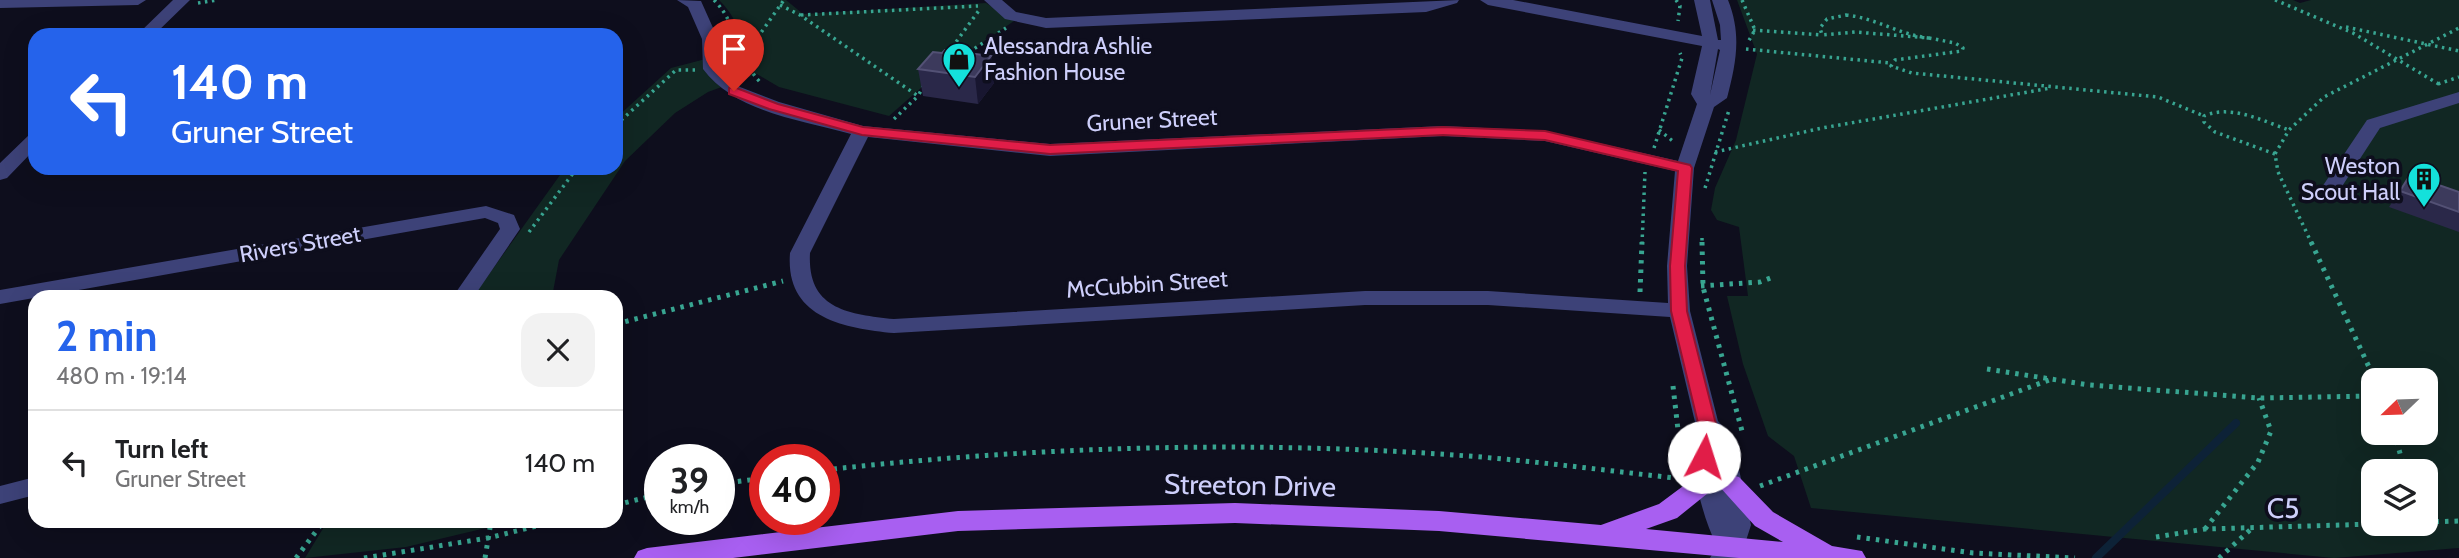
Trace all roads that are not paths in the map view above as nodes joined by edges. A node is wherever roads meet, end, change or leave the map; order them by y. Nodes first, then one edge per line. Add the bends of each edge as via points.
1 (138, 0) edge
2 (182, 0) edge
3 (685, 0) edge
4 (992, 0) edge
5 (1451, 0) edge
6 (1488, 0) edge
7 (1702, 0) edge
8 (1720, 0) edge
9 (0, 3) edge
10 (152, 28) edge
11 (1712, 44) junction
12 (1739, 48) junction
13 (2454, 93) edge
14 (1706, 104) junction
15 (862, 131) junction
16 (28, 146) edge
17 (1685, 168) junction
18 (0, 174) edge
19 (2332, 187) dead end
20 (40, 290) edge
21 (468, 290) edge
22 (28, 292) edge
23 (0, 297) edge
24 (1679, 311) junction
25 (1719, 483) junction
26 (28, 488) edge
27 (0, 495) edge
28 (1601, 536) junction
29 (1843, 550) edge
30 (1731, 554) edge
31 (647, 558) edge

1 - 9 street
2 - 10 street
3 - 15 street, Gruner Street via 695,4 710,39 712,69 734,91
4 - 5 street via 1011,16 1046,23 1426,7
6 - 11 street
7 - 11 street
8 - 12 street
11 - 12 street
11 - 14 street via 1700,94
12 - 14 street via 1718,98
13 - 19 street via 2373,124
14 - 17 street
15 - 17 street, Gruner Street via 1050,150 1443,131 1545,136
15 - 24 street, McCubbin Street via 800,253 798,278 804,292 833,313 866,324 1365,298 1488,298
16 - 18 street
17 - 24 street via 1677,266
20 - 21 street, Rivers Street via 486,212 507,219 510,229
22 - 23 street, Rivers Street
24 - 25 street via 1707,424 1700,432
25 - 28 main road via 1668,511
25 - 29 main road via 1783,532
25 - 30 street via 1717,521
26 - 27 street
28 - 30 main road, Streeton Drive
28 - 31 main road, Streeton Drive via 1438,521 1235,513 958,521
29 - 30 main road, Streeton Drive

